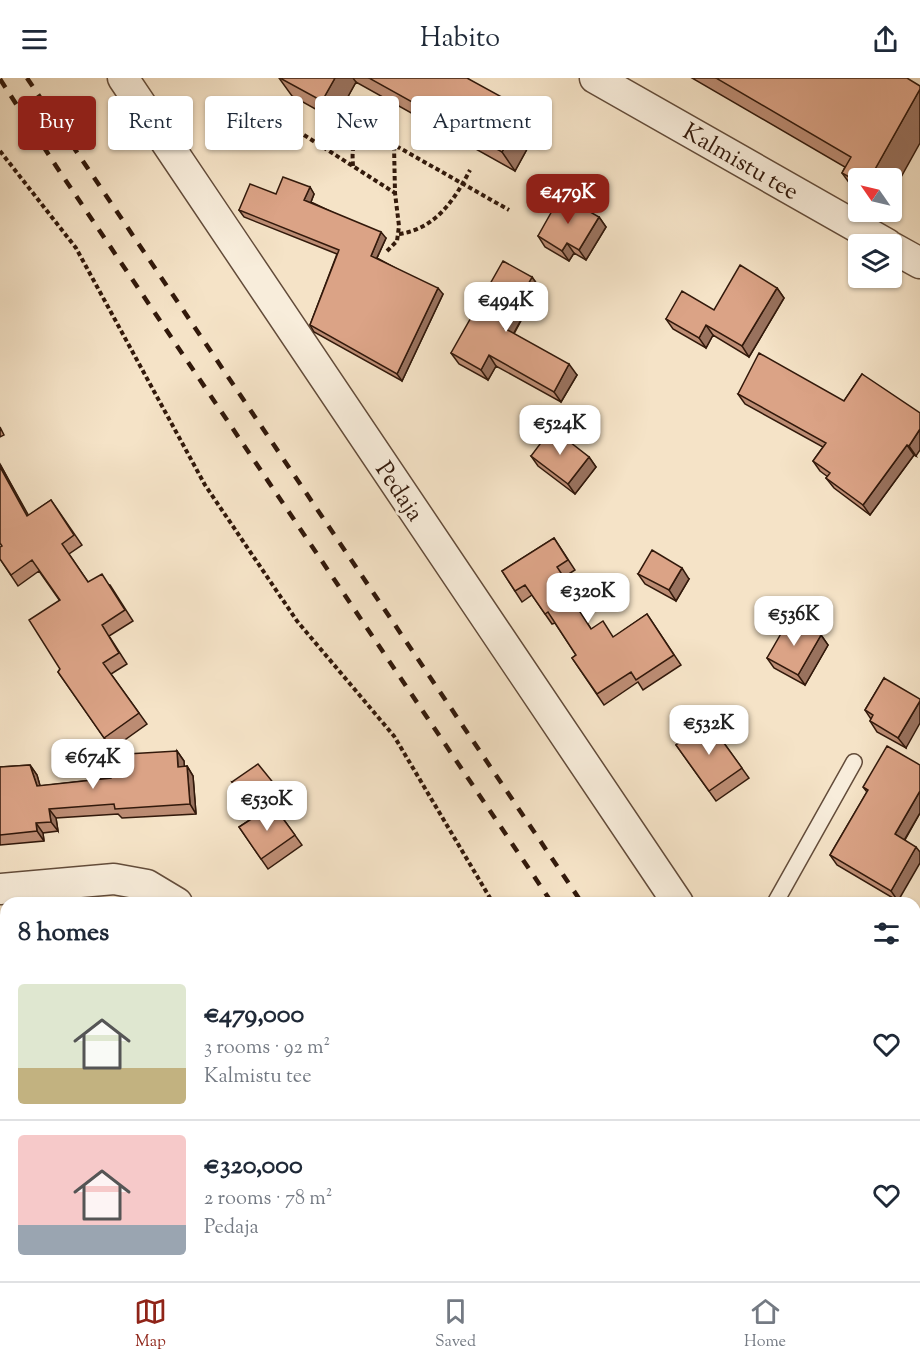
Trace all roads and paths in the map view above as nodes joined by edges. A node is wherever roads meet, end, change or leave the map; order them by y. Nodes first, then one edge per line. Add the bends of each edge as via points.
1 (123, 78) edge
2 (595, 78) edge
3 (304, 135) dead end
4 (399, 148) edge
5 (352, 150) edge
6 (394, 150) edge
7 (0, 151) edge
8 (353, 166) junction
9 (470, 170) dead end
10 (463, 184) junction
11 (395, 193) junction
12 (509, 210) dead end
13 (399, 234) junction
14 (869, 234) edge
15 (387, 251) dead end
16 (902, 253) edge
17 (920, 263) edge
18 (854, 762) dead end
19 (0, 889) edge
20 (167, 897) edge
21 (489, 897) edge
22 (674, 897) edge
23 (778, 897) edge

1 - 22 street, Pedaja
2 - 14 street, Kalmistu tee
3 - 8 path
4 - 10 path
5 - 8 path
6 - 11 path
7 - 21 path via 76,248 206,485 297,621 394,736
8 - 11 path
9 - 10 path
10 - 12 path
10 - 13 path via 431,223 415,232
11 - 13 path
13 - 15 path
16 - 17 street
18 - 23 lane
19 - 20 street via 114,879 147,885

